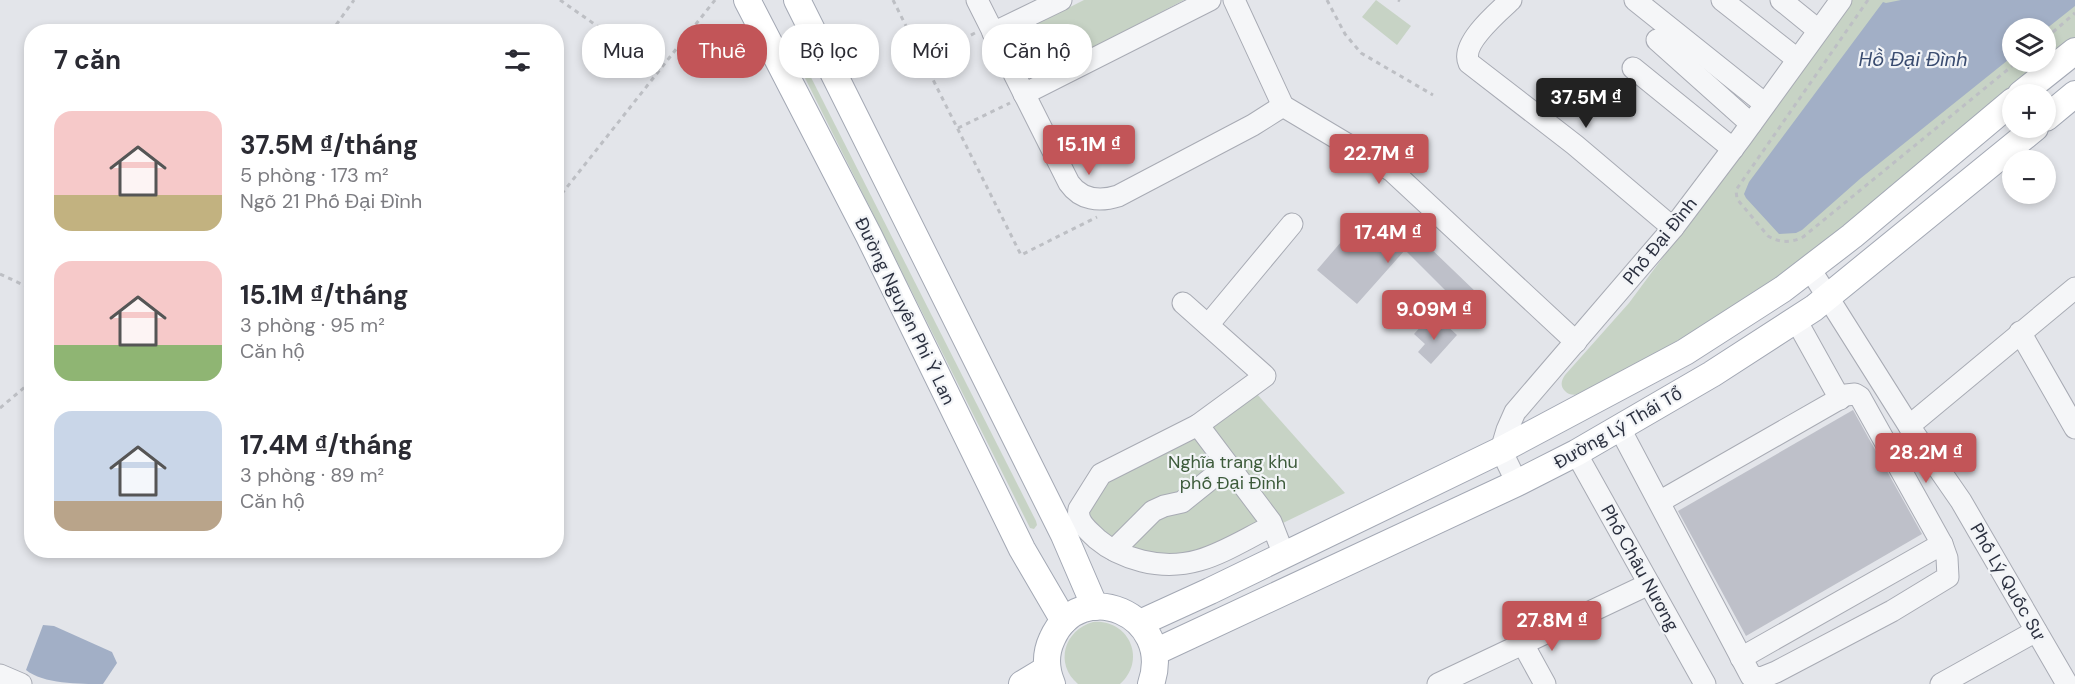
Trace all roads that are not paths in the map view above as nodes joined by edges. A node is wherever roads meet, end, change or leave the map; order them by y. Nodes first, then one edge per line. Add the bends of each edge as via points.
1 (797, 0) edge
2 (977, 0) edge
3 (1061, 0) edge
4 (1210, 0) edge
5 (1234, 0) edge
6 (1511, 0) edge
7 (1635, 0) edge
8 (1722, 0) edge
9 (1781, 0) edge
10 (1841, 0) edge
11 (751, 1) edge
12 (983, 24) edge
13 (1006, 24) edge
14 (1818, 30) junction
15 (1657, 40) dead end
16 (2075, 51) edge
17 (1797, 59) junction
18 (1634, 68) dead end
19 (1008, 78) edge
20 (2034, 84) edge
21 (2075, 94) edge
22 (1018, 98) junction
23 (1765, 104) junction
24 (1283, 106) junction
25 (2002, 110) edge
26 (2056, 110) edge
27 (1751, 124) junction
28 (2023, 138) edge
29 (1733, 149) junction
30 (1292, 224) dead end
31 (1673, 228) junction
32 (1810, 268) junction
33 (2075, 288) edge
34 (1829, 296) junction
35 (1183, 303) dead end
36 (1796, 320) junction
37 (1208, 325) junction
38 (2020, 332) junction
39 (1576, 342) junction
40 (1840, 399) junction
41 (2072, 416) edge
42 (1198, 425) junction
43 (1910, 426) junction
44 (1619, 427) junction
45 (1501, 450) junction
46 (1576, 453) junction
47 (1228, 465) junction
48 (1516, 483) junction
49 (1659, 502) junction
50 (1272, 526) junction
51 (1942, 544) junction
52 (1114, 550) junction
53 (1284, 555) junction
54 (1649, 584) junction
55 (1095, 607) junction
56 (1064, 621) junction
57 (1140, 623) junction
58 (2036, 631) junction
59 (1522, 644) junction
60 (1155, 652) junction
61 (1741, 658) junction
62 (0, 675) edge
63 (1050, 676) edge
64 (21, 684) edge
65 (1022, 684) edge
66 (1151, 684) edge
67 (1438, 684) edge
68 (1545, 684) edge
69 (1705, 684) edge
70 (1941, 684) edge
71 (2067, 684) edge

1 - 55 main road via 1064,535
2 - 12 street
3 - 13 street
4 - 22 street
5 - 24 street
6 - 31 street via 1479,33 1470,47 1469,63
7 - 23 street
8 - 17 street
9 - 14 street
10 - 14 street, Phố Đại Đình
11 - 56 main road, Đường Nguyên Phi Ỷ Lan via 1022,549
14 - 17 street, Phố Đại Đình
15 - 27 street
16 - 20 main road
17 - 23 street, Phố Đại Đình
18 - 29 street
19 - 22 street
21 - 26 main road
22 - 24 street via 1069,183 1081,195 1100,200 1118,196
23 - 27 street, Phố Đại Đình
24 - 39 street via 1392,171
25 - 32 main road, Đường Lý Thái Tổ
27 - 29 street, Phố Đại Đình
28 - 34 main road, Đường Lý Thái Tổ
29 - 31 street, Phố Đại Đình
30 - 37 street
31 - 39 street, Phố Đại Đình
32 - 34 street, Phố Lý Quốc Sư
32 - 45 main road, Đường Lý Thái Tổ via 1783,290 1684,352
33 - 38 street
34 - 36 main road, Đường Lý Thái Tổ
34 - 43 street, Phố Lý Quốc Sư
35 - 37 street
36 - 40 street
36 - 44 main road, Đường Lý Thái Tổ
37 - 42 street via 1265,376
38 - 41 street
38 - 43 street
39 - 45 street, Phố Đại Đình via 1515,412
40 - 49 street
40 - 51 street via 1851,394 1860,397
42 - 47 street
42 - 52 street via 1097,478 1079,509 1079,517 1098,540
43 - 58 street, Phố Lý Quốc Sư via 1961,501
44 - 46 main road, Đường Lý Thái Tổ
44 - 49 street
45 - 48 street
45 - 53 main road, Đường Lý Thái Tổ
46 - 48 main road, Đường Lý Thái Tổ
46 - 54 street, Phố Châu Nương
47 - 50 street
47 - 52 street via 1182,502 1153,511
48 - 60 main road, Đường Lý Thái Tổ
49 - 61 street
50 - 52 street via 1190,564 1162,566
50 - 53 street
51 - 61 street
51 - 61 street via 1948,577 1892,611 1761,678 1751,676
53 - 57 main road, Đường Lý Thái Tổ
54 - 59 street
54 - 69 street, Phố Châu Nương
55 - 56 main road
55 - 57 main road via 1125,612
56 - 63 main road via 1049,647
57 - 60 main road
58 - 70 street
58 - 71 street, Phố Lý Quốc Sư
59 - 67 street
59 - 68 street
60 - 66 main road
62 - 64 street
63 - 65 main road

